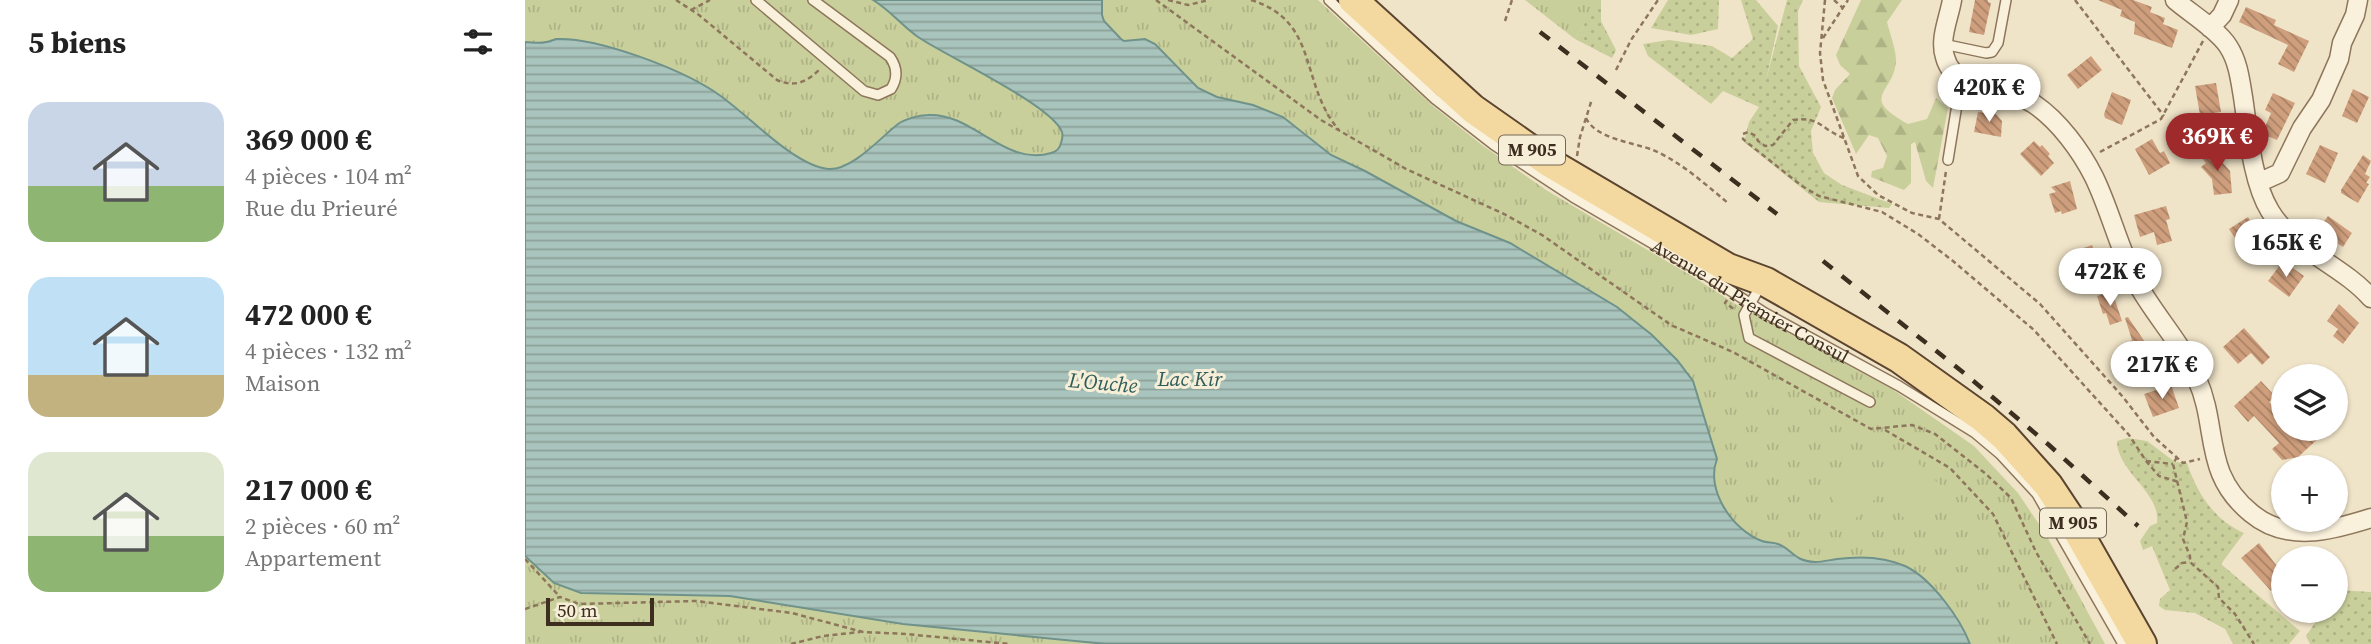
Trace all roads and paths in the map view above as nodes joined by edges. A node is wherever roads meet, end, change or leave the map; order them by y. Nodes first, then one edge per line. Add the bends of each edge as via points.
1 (676, 0) edge
2 (710, 0) edge
3 (756, 0) edge
4 (813, 0) edge
5 (1156, 0) edge
6 (1168, 0) edge
7 (1209, 0) edge
8 (1251, 0) edge
9 (1329, 0) edge
10 (1353, 0) edge
11 (1512, 0) edge
12 (1658, 0) edge
13 (1825, 0) edge
14 (1834, 0) edge
15 (1848, 0) edge
16 (1952, 0) edge
17 (2006, 0) edge
18 (2075, 0) edge
19 (2175, 0) edge
20 (2229, 0) edge
21 (2363, 3) edge
22 (1843, 8) junction
23 (691, 10) junction
24 (1505, 22) dead end
25 (2210, 28) junction
26 (1823, 38) junction
27 (1943, 44) junction
28 (827, 61) junction
29 (1616, 70) dead end
30 (1961, 80) junction
31 (1592, 99) dead end
32 (2164, 116) junction
33 (1586, 118) junction
34 (1342, 132) junction
35 (1844, 138) junction
36 (1948, 160) joint
37 (2084, 160) junction
38 (1574, 177) junction
39 (2260, 182) junction
40 (1728, 203) dead end
41 (1939, 219) junction
42 (1760, 294) junction
43 (2371, 298) edge
44 (1870, 402) dead end
45 (1883, 429) junction
46 (2177, 457) junction
47 (2214, 457) junction
48 (2146, 461) junction
49 (2173, 464) junction
50 (2179, 482) junction
51 (2371, 518) edge
52 (525, 559) edge
53 (2190, 562) junction
54 (2175, 569) dead end
55 (560, 597) junction
56 (525, 609) edge
57 (863, 632) junction
58 (791, 644) edge
59 (1009, 644) edge
60 (2057, 644) edge
61 (2090, 644) edge
62 (2123, 644) edge
63 (2142, 644) edge
64 (2254, 644) edge

1 - 23 path
2 - 23 path
3 - 28 lane
4 - 28 lane via 890,57 895,64 894,85 885,93 870,94
5 - 34 path
6 - 7 path via 1188,5
8 - 34 path via 1281,13 1293,27 1327,116
9 - 42 lane, Avenue du Premier Consul / M 905 via 1435,99 1494,145 1573,197
10 - 38 main road, Avenue du Premier Consul / M 905 via 1473,109
11 - 24 path
12 - 29 path
13 - 26 path
14 - 22 path
15 - 22 path
16 - 27 street
17 - 27 lane via 1998,43 1992,51
18 - 32 path
19 - 25 street
20 - 25 street
21 - 39 street via 2321,100 2285,165 2280,173
22 - 26 path
23 - 28 path via 777,80 794,85
25 - 32 path
25 - 39 street via 2235,57
26 - 35 path via 1823,80
27 - 30 street via 1949,68
30 - 36 lane
30 - 37 street via 2032,103 2056,124
31 - 33 path
32 - 37 path
33 - 38 path
33 - 40 path via 1589,125 1615,139 1654,150
34 - 45 path via 1406,169 1533,230 1671,325 1733,352 1858,423
35 - 41 path via 1858,176 1878,195 1912,213
35 - 48 path via 1814,120 1803,119 1793,120 1773,145 1766,146 1748,132 1743,134 1743,139 1802,186 1819,196 1882,212 1953,261 2034,330 2129,435
36 - 41 path
37 - 47 street via 2138,285 2198,380
38 - 42 main road, Avenue du Premier Consul / M 905 via 1732,270
39 - 43 street via 2270,211 2286,231
41 - 46 path via 2040,304 2154,437
42 - 44 lane via 1744,315 1749,338
42 - 62 lane, Avenue du Premier Consul / M 905 via 1975,433 2000,454 2037,494
42 - 63 main road, Avenue du Premier Consul / M 905 via 1899,358 2004,436 2048,485
45 - 60 path via 1950,468 1993,514
45 - 61 path via 1919,427 2003,489
46 - 47 path via 2183,463
46 - 49 path
47 - 51 street via 2237,500 2267,525 2303,533
48 - 49 path
48 - 50 path via 2159,476
49 - 50 path
50 - 53 path via 2187,522 2183,539
52 - 55 path
53 - 54 path
53 - 64 path via 2218,587 2219,598
55 - 56 path
55 - 57 path via 579,604 696,601 757,607
57 - 58 path
57 - 59 path

